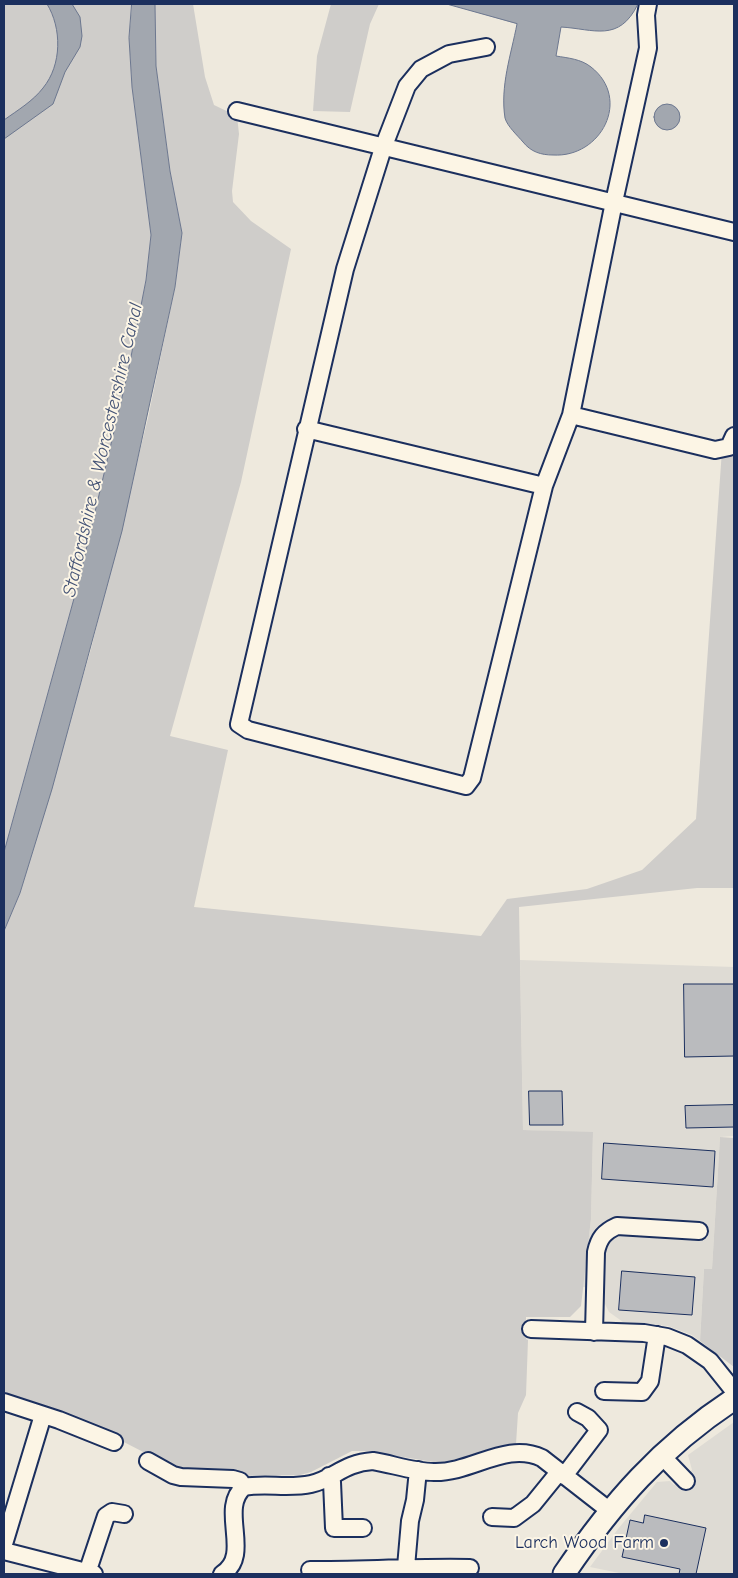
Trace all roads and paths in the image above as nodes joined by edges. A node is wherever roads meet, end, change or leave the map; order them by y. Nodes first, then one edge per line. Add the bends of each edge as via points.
1 (648, 4) edge
2 (486, 47) dead end
3 (236, 111) dead end
4 (383, 148) junction
5 (614, 202) junction
6 (734, 232) edge
7 (571, 415) junction
8 (306, 429) junction
9 (733, 445) edge
10 (544, 486) junction
11 (700, 1231) dead end
12 (531, 1329) dead end
13 (594, 1332) junction
14 (657, 1335) junction
15 (734, 1391) edge
16 (604, 1392) dead end
17 (734, 1399) edge
18 (4, 1402) edge
19 (577, 1412) dead end
20 (51, 1418) junction
21 (114, 1442) dead end
22 (661, 1454) junction
23 (148, 1461) dead end
24 (418, 1470) junction
25 (562, 1474) junction
26 (329, 1476) junction
27 (686, 1481) dead end
28 (244, 1487) junction
29 (610, 1511) junction
30 (124, 1514) dead end
31 (492, 1517) dead end
32 (363, 1528) dead end
33 (4, 1544) edge
34 (4, 1551) edge
35 (406, 1567) junction
36 (470, 1568) dead end
37 (310, 1570) dead end
38 (381, 1572) edge
39 (90, 1573) edge
40 (222, 1574) edge
41 (564, 1574) edge

1 - 5 street via 648,48
2 - 4 street via 449,54 421,69 407,86
3 - 4 street
4 - 5 street
4 - 8 street via 345,269
5 - 6 street
5 - 7 street
7 - 9 street via 714,450
7 - 10 street
8 - 10 street
8 - 10 street via 239,724 248,730 466,786 472,778
11 - 13 street via 617,1226 606,1231 596,1252
12 - 13 street
13 - 14 street
14 - 15 street via 687,1345 710,1361
14 - 16 street via 650,1381 642,1392
17 - 22 main road
18 - 20 street
19 - 25 street via 599,1430 591,1453
20 - 21 street
20 - 33 street
22 - 27 street
22 - 29 main road
23 - 28 street via 173,1475 233,1479
24 - 25 street via 454,1470 517,1451 542,1458
24 - 26 street via 368,1461 354,1463
24 - 35 street
25 - 29 street
25 - 31 street via 533,1504 514,1518
26 - 28 street via 312,1484
26 - 32 street via 334,1528
28 - 40 street via 236,1496 233,1507 235,1555 230,1568
29 - 41 main road
30 - 39 street via 112,1512 106,1516
34 - 39 street
35 - 36 street
35 - 38 street
37 - 38 street

